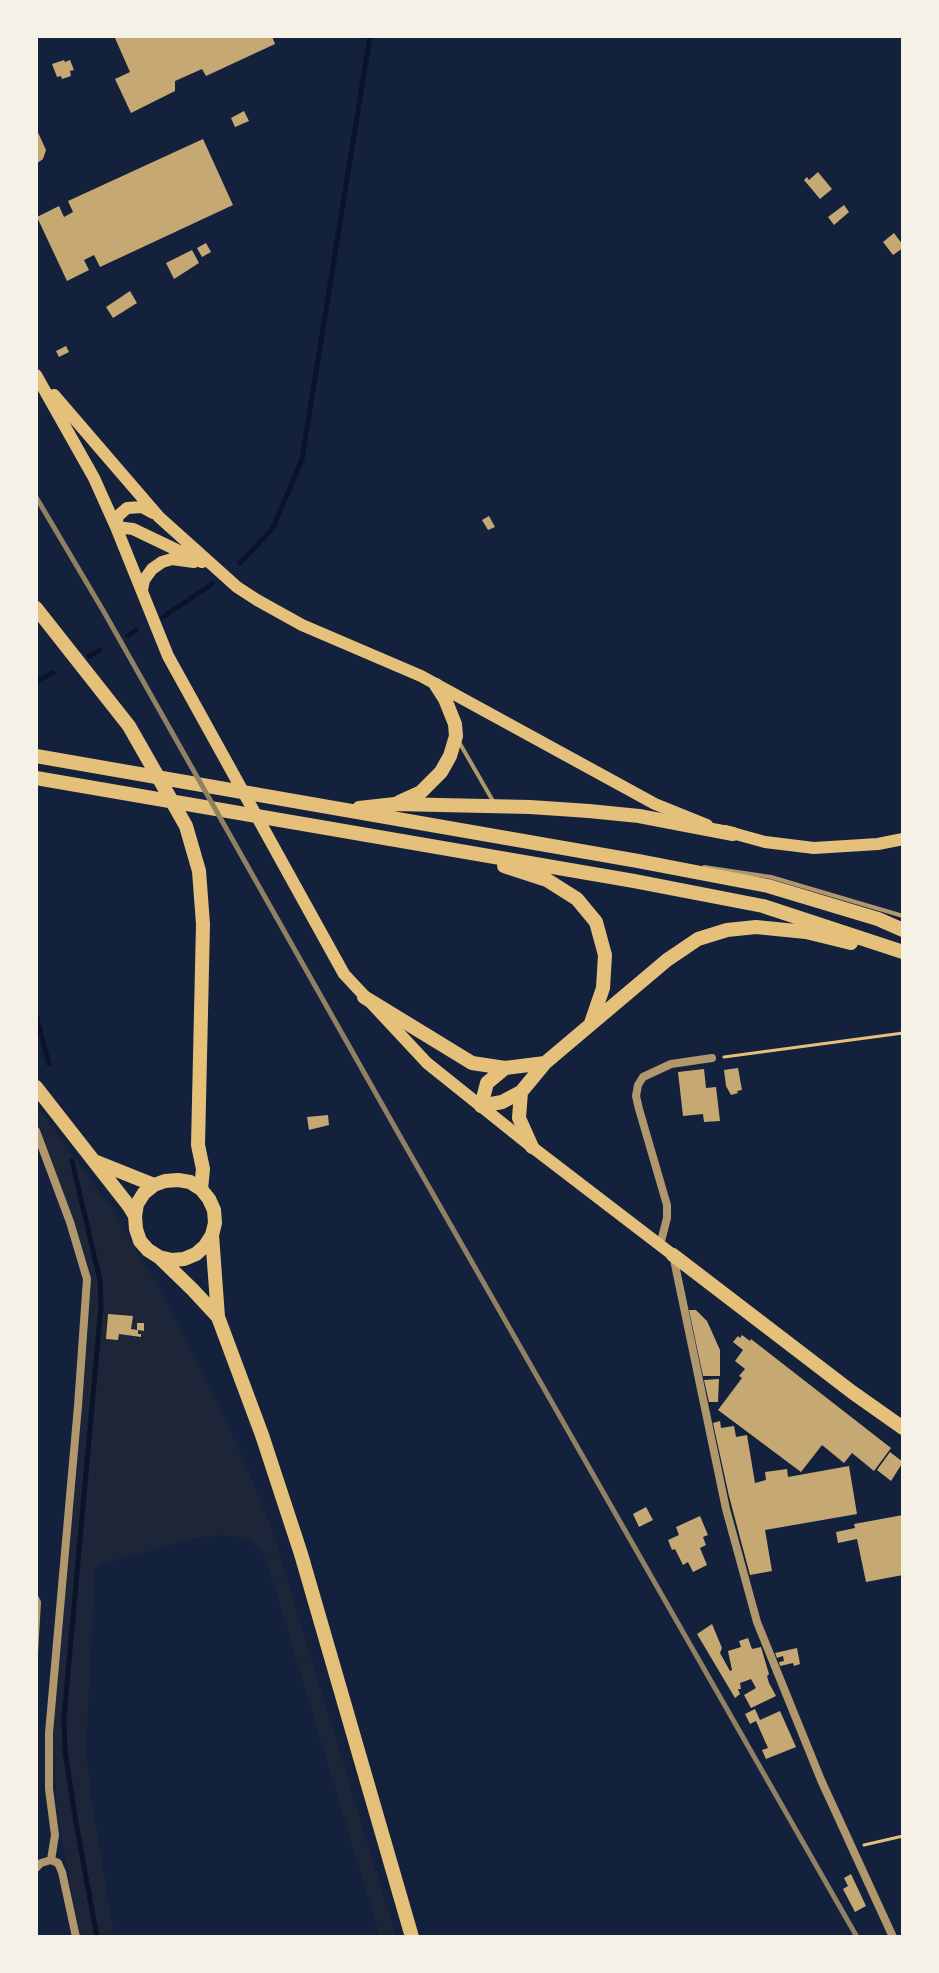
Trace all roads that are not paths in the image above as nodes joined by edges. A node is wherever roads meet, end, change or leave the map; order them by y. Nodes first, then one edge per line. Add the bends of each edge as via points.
1 (36, 374) edge
2 (159, 517) junction
3 (116, 527) junction
4 (219, 571) junction
5 (142, 590) junction
6 (36, 608) edge
7 (36, 621) edge
8 (92, 678) junction
9 (436, 685) junction
10 (456, 736) junction
11 (36, 756) edge
12 (36, 778) edge
13 (395, 804) junction
14 (496, 806) junction
15 (343, 810) junction
16 (733, 834) junction
17 (903, 839) edge
18 (452, 849) junction
19 (638, 861) junction
20 (903, 916) edge
21 (903, 930) edge
22 (887, 946) junction
23 (903, 952) edge
24 (364, 997) junction
25 (591, 1024) junction
26 (712, 1058) road end
27 (545, 1063) junction
28 (505, 1068) junction
29 (36, 1087) edge
30 (521, 1092) junction
31 (481, 1106) junction
32 (36, 1131) edge
33 (532, 1147) junction
34 (94, 1161) junction
35 (154, 1185) junction
36 (201, 1189) junction
37 (135, 1216) junction
38 (212, 1235) junction
39 (660, 1245) junction
40 (673, 1255) junction
41 (159, 1257) junction
42 (218, 1317) junction
43 (903, 1428) edge
44 (36, 1596) edge
45 (36, 1654) edge
46 (51, 1860) junction
47 (36, 1868) edge
48 (76, 1937) edge
49 (412, 1937) edge
50 (893, 1937) edge

1 - 2 main road
1 - 3 main road
2 - 3 main road via 142,507 127,508
2 - 4 main road
3 - 4 main road via 133,529
3 - 5 main road
4 - 5 main road via 172,559 152,569
4 - 9 main road via 302,625
5 - 24 main road via 168,656 278,858 344,974
6 - 8 main road
7 - 8 main road
8 - 36 main road via 129,726 186,826 199,871
9 - 10 main road
9 - 16 main road via 655,804
10 - 13 main road via 441,772 421,792
10 - 14 lane
11 - 15 main road
12 - 18 main road
13 - 14 main road
13 - 15 main road
14 - 16 main road via 639,816
15 - 19 main road
16 - 17 main road via 814,848
18 - 22 main road via 763,906
18 - 25 main road via 547,880 577,899 596,922 605,955 603,988
19 - 20 lane via 771,877
19 - 21 main road via 768,886
22 - 23 main road
22 - 25 main road via 756,927 727,930 698,939 667,960
24 - 28 main road via 472,1063
24 - 31 main road via 427,1063
25 - 27 main road
26 - 39 street via 671,1064 643,1077 638,1085 639,1109 667,1205
27 - 28 main road
27 - 30 main road
28 - 31 main road via 487,1083
29 - 34 main road
30 - 31 main road
30 - 33 main road via 519,1118
31 - 33 main road
32 - 46 street via 87,1279 49,1733 55,1835
33 - 39 main road
34 - 35 main road
34 - 37 main road
35 - 36 main road via 178,1180
35 - 37 main road via 137,1204
36 - 38 main road via 214,1210
37 - 41 main road via 140,1241
38 - 41 main road via 196,1254 184,1259
38 - 42 main road
39 - 40 main road
40 - 43 main road
40 - 50 street via 726,1509 757,1622
41 - 42 main road
42 - 49 main road via 301,1554
44 - 45 lane
46 - 47 street
46 - 48 street via 62,1872

